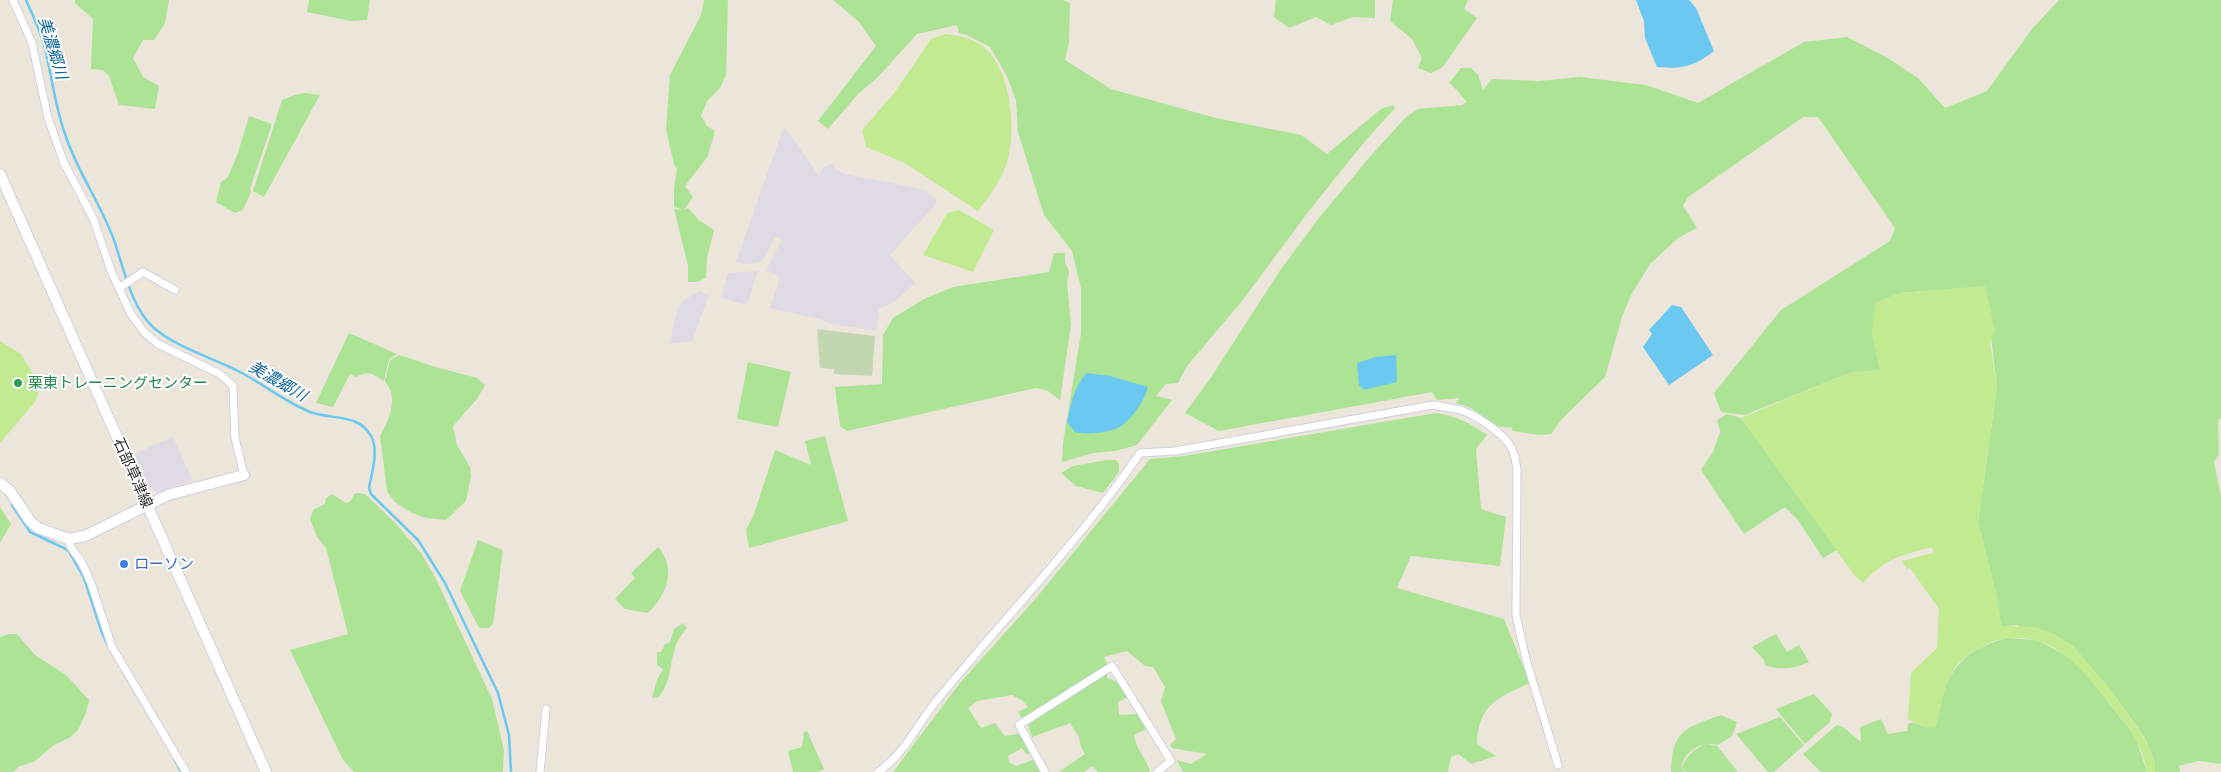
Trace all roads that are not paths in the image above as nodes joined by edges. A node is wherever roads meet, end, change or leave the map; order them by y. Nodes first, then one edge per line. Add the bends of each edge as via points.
1 (13, 0) edge
2 (0, 174) edge
3 (121, 287) junction
4 (175, 290) dead end
5 (241, 383) dead end
6 (233, 386) junction
7 (244, 475) joint
8 (0, 483) edge
9 (147, 506) junction
10 (69, 539) junction
11 (546, 709) dead end
12 (1558, 765) dead end
13 (186, 772) edge
14 (266, 772) edge
15 (540, 772) edge
16 (878, 772) edge
17 (1045, 772) edge
18 (1157, 772) edge

1 - 3 street via 32,43 48,118 64,163 93,218 112,273
2 - 9 main road, 石部草津線
3 - 4 street via 143,272
3 - 6 street via 131,314 151,338 220,374
5 - 6 street
6 - 7 street via 233,426
7 - 9 main road via 168,495
8 - 10 main road via 38,528
9 - 10 main road via 85,536
9 - 14 main road, 石部草津線
10 - 13 street via 91,583 112,647
11 - 15 street
12 - 16 street via 1516,616 1515,457 1505,440 1477,419 1462,411 1434,405 1174,451 1140,453 1096,513 936,700 907,743
17 - 18 street via 1019,725 1112,666 1171,761

